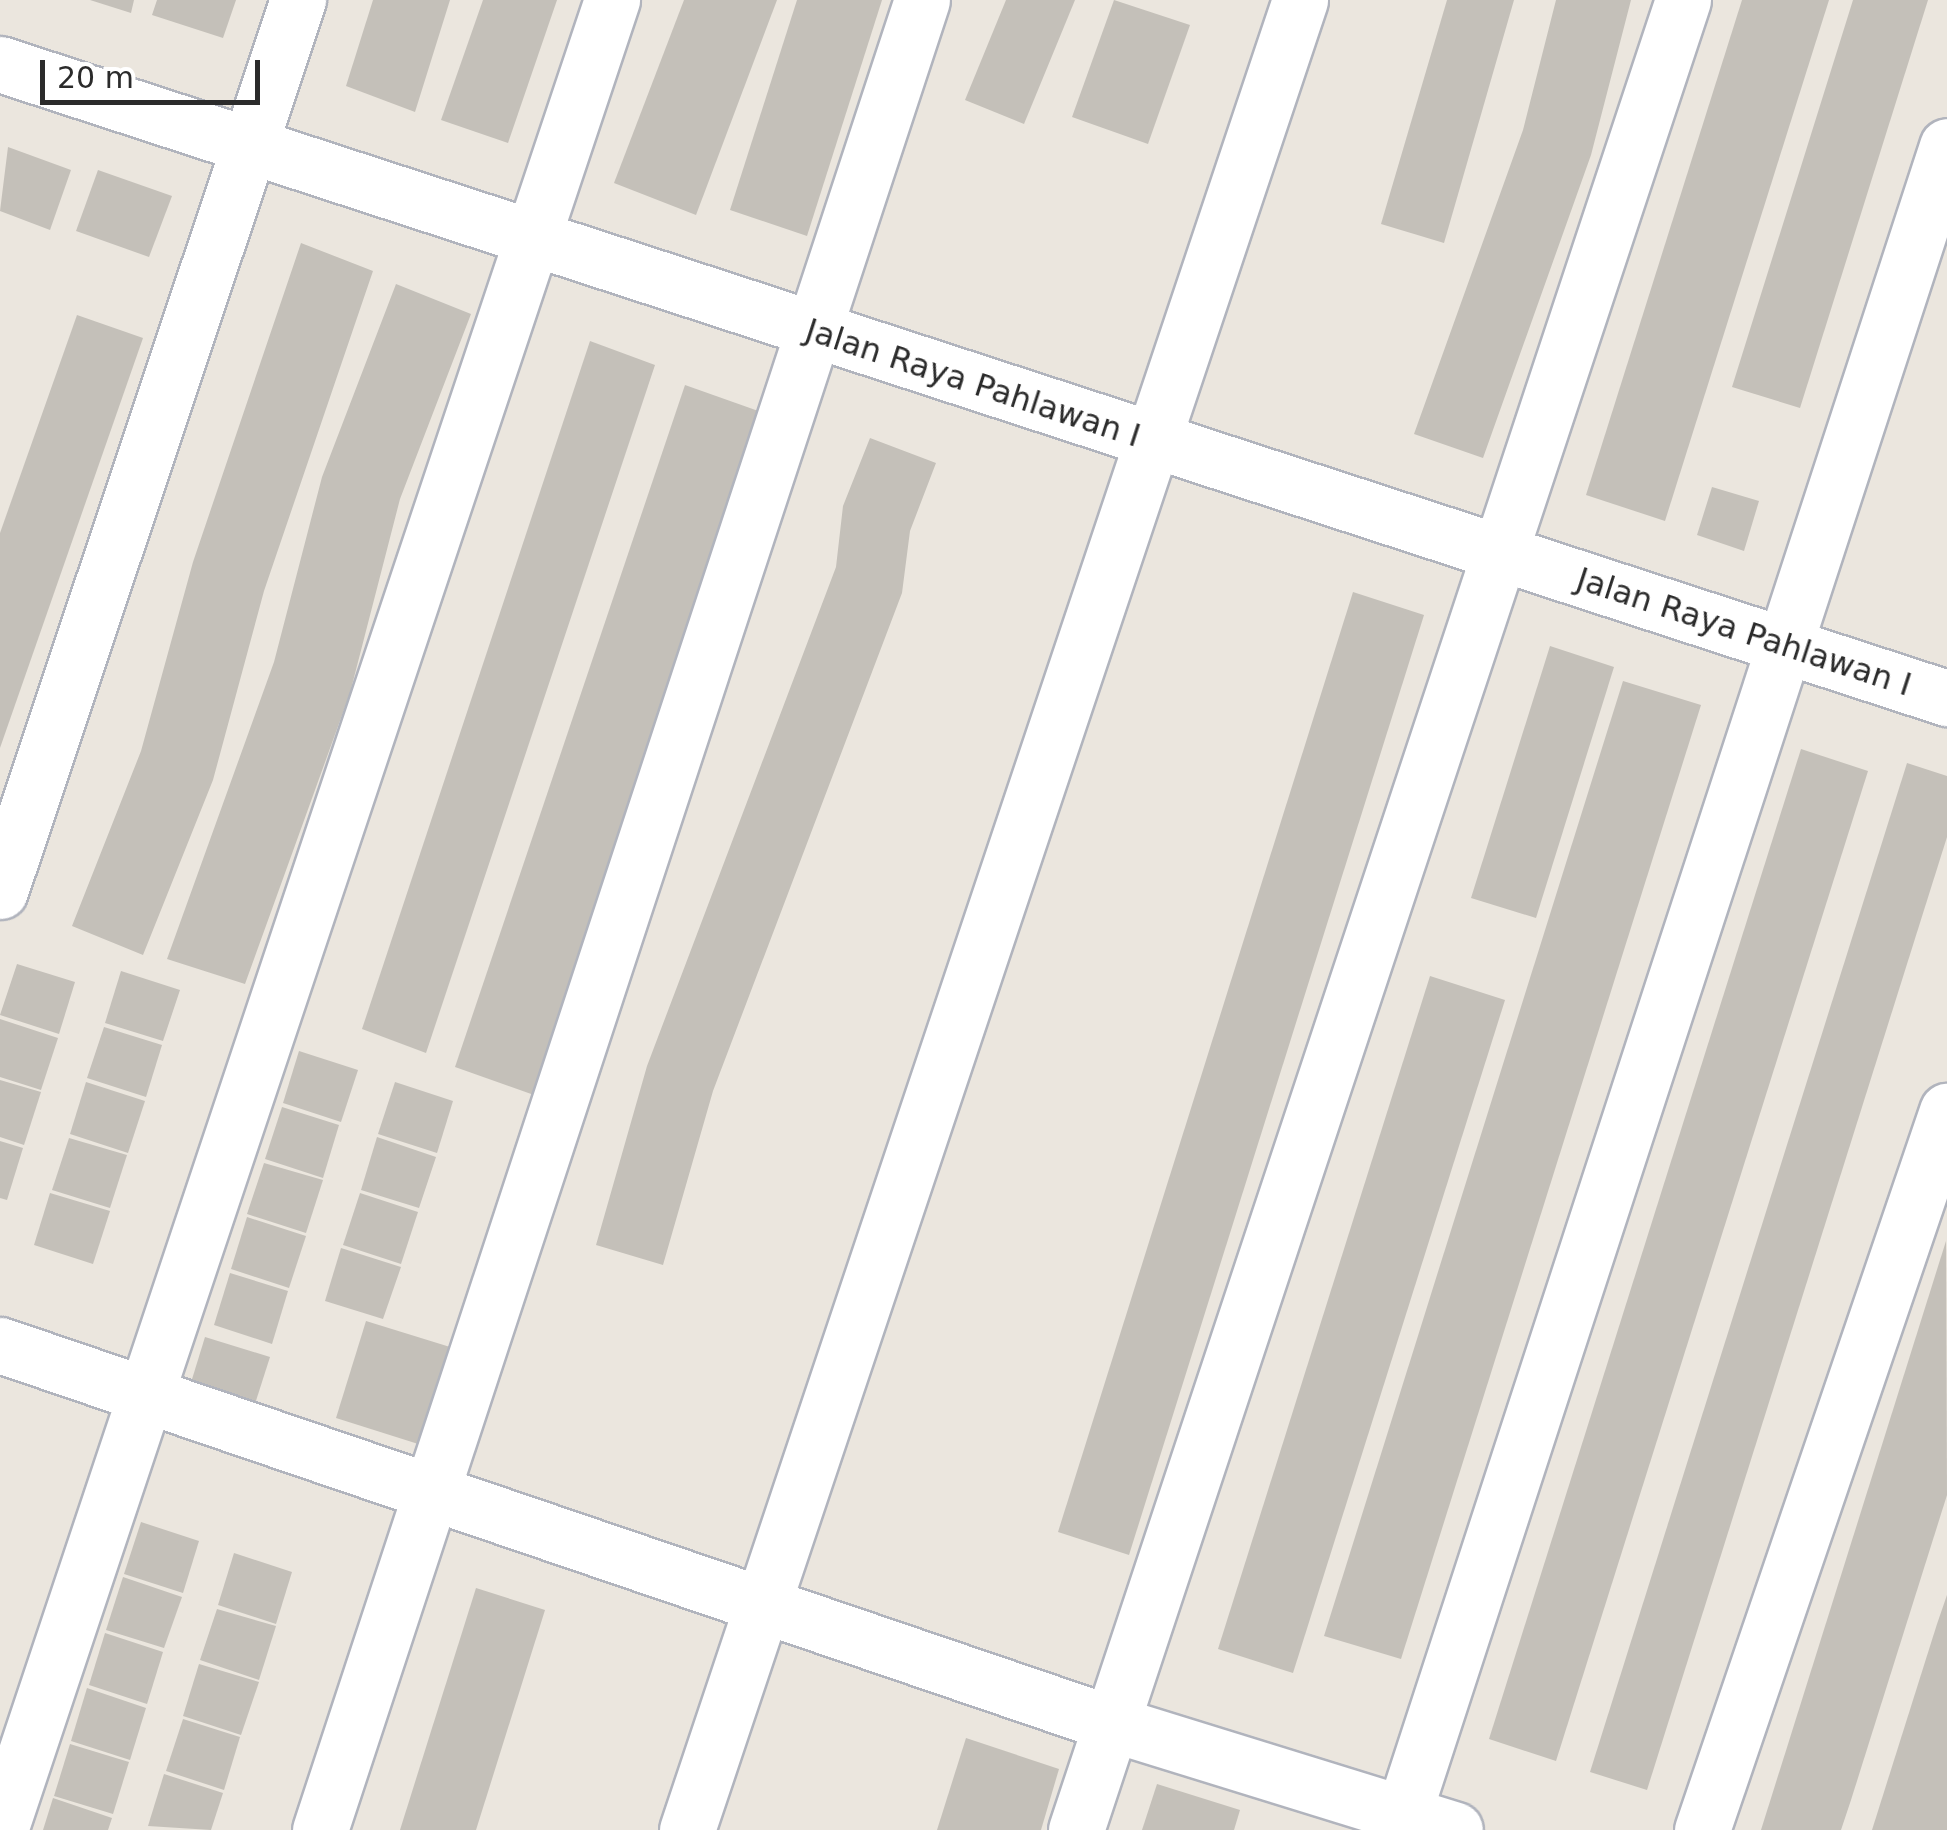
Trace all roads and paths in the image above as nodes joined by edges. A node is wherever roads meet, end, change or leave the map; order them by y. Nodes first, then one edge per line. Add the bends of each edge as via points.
1 (298, 0) edge
2 (612, 0) edge
3 (922, 0) edge
4 (1300, 0) edge
5 (1683, 0) edge
6 (0, 64) edge
7 (249, 146) junction
8 (1947, 146) edge
9 (535, 240) junction
10 (812, 331) junction
11 (1154, 442) junction
12 (1497, 553) junction
13 (1784, 644) junction
14 (1947, 698) edge
15 (0, 891) edge
16 (1947, 1111) edge
17 (0, 1345) edge
18 (145, 1392) junction
19 (431, 1490) junction
20 (758, 1603) junction
21 (1110, 1723) junction
22 (1401, 1821) edge
23 (0, 1830) edge
24 (320, 1830) edge
25 (686, 1830) edge
26 (1076, 1830) edge
27 (1456, 1830) edge
28 (1702, 1830) edge

1 - 7 street
2 - 9 street
3 - 10 street
4 - 11 street
5 - 12 street
6 - 7 street, Jalan Raya Pahlawan I
7 - 9 street, Jalan Raya Pahlawan I
7 - 15 street
8 - 13 street
9 - 10 street, Jalan Raya Pahlawan I
9 - 18 street
10 - 11 street, Jalan Raya Pahlawan I
10 - 19 street
11 - 12 street, Jalan Raya Pahlawan I
11 - 20 street
12 - 13 street, Jalan Raya Pahlawan I
12 - 21 street
13 - 14 street, Jalan Raya Pahlawan I
13 - 22 street
16 - 28 street
17 - 18 street
18 - 19 street
18 - 23 street
19 - 20 street
19 - 24 street
20 - 21 street
20 - 25 street
21 - 22 street
21 - 26 street
22 - 27 street

